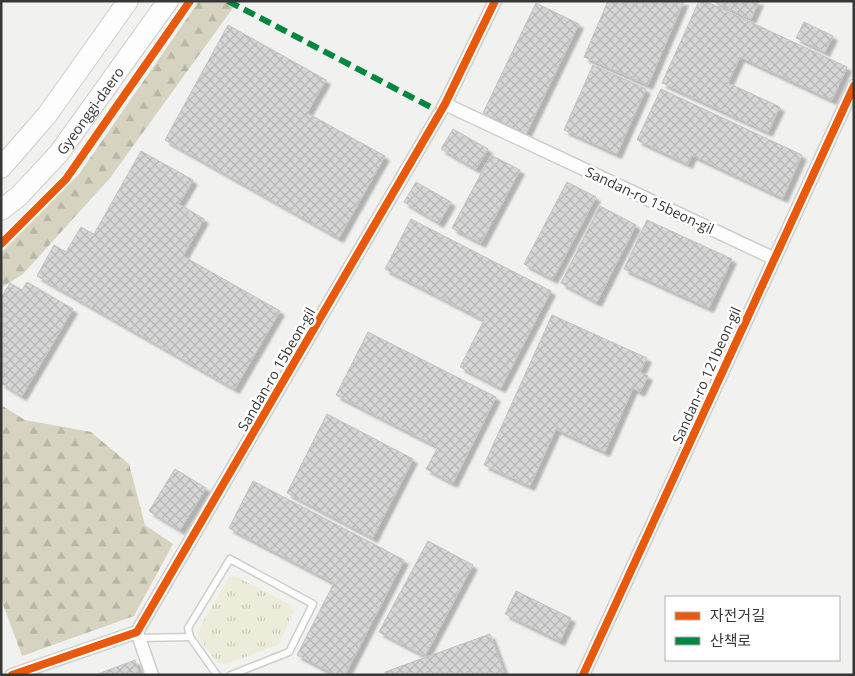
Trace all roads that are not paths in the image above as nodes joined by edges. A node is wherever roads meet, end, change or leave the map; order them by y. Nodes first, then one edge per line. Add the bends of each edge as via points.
1 (128, 1) edge
2 (168, 1) edge
3 (496, 1) edge
4 (854, 86) edge
5 (445, 104) junction
6 (1, 168) edge
7 (1, 210) edge
8 (773, 258) junction
9 (138, 635) junction
10 (190, 637) junction
11 (12, 675) edge
12 (152, 675) edge
13 (217, 675) edge
14 (231, 675) edge
15 (583, 675) edge

1 - 6 main road via 47,116
2 - 7 main road, Gyeonggi-daero via 59,153 19,196
3 - 5 street, Sandan-ro 15beon-gil
4 - 8 street, Sandan-ro 121beon-gil
5 - 8 street, Sandan-ro 15beon-gil
5 - 9 street, Sandan-ro 15beon-gil
8 - 15 street, Sandan-ro 121beon-gil
9 - 10 lane
9 - 11 street
9 - 12 street
10 - 13 lane
10 - 14 lane via 188,628 230,559 313,604 289,652

